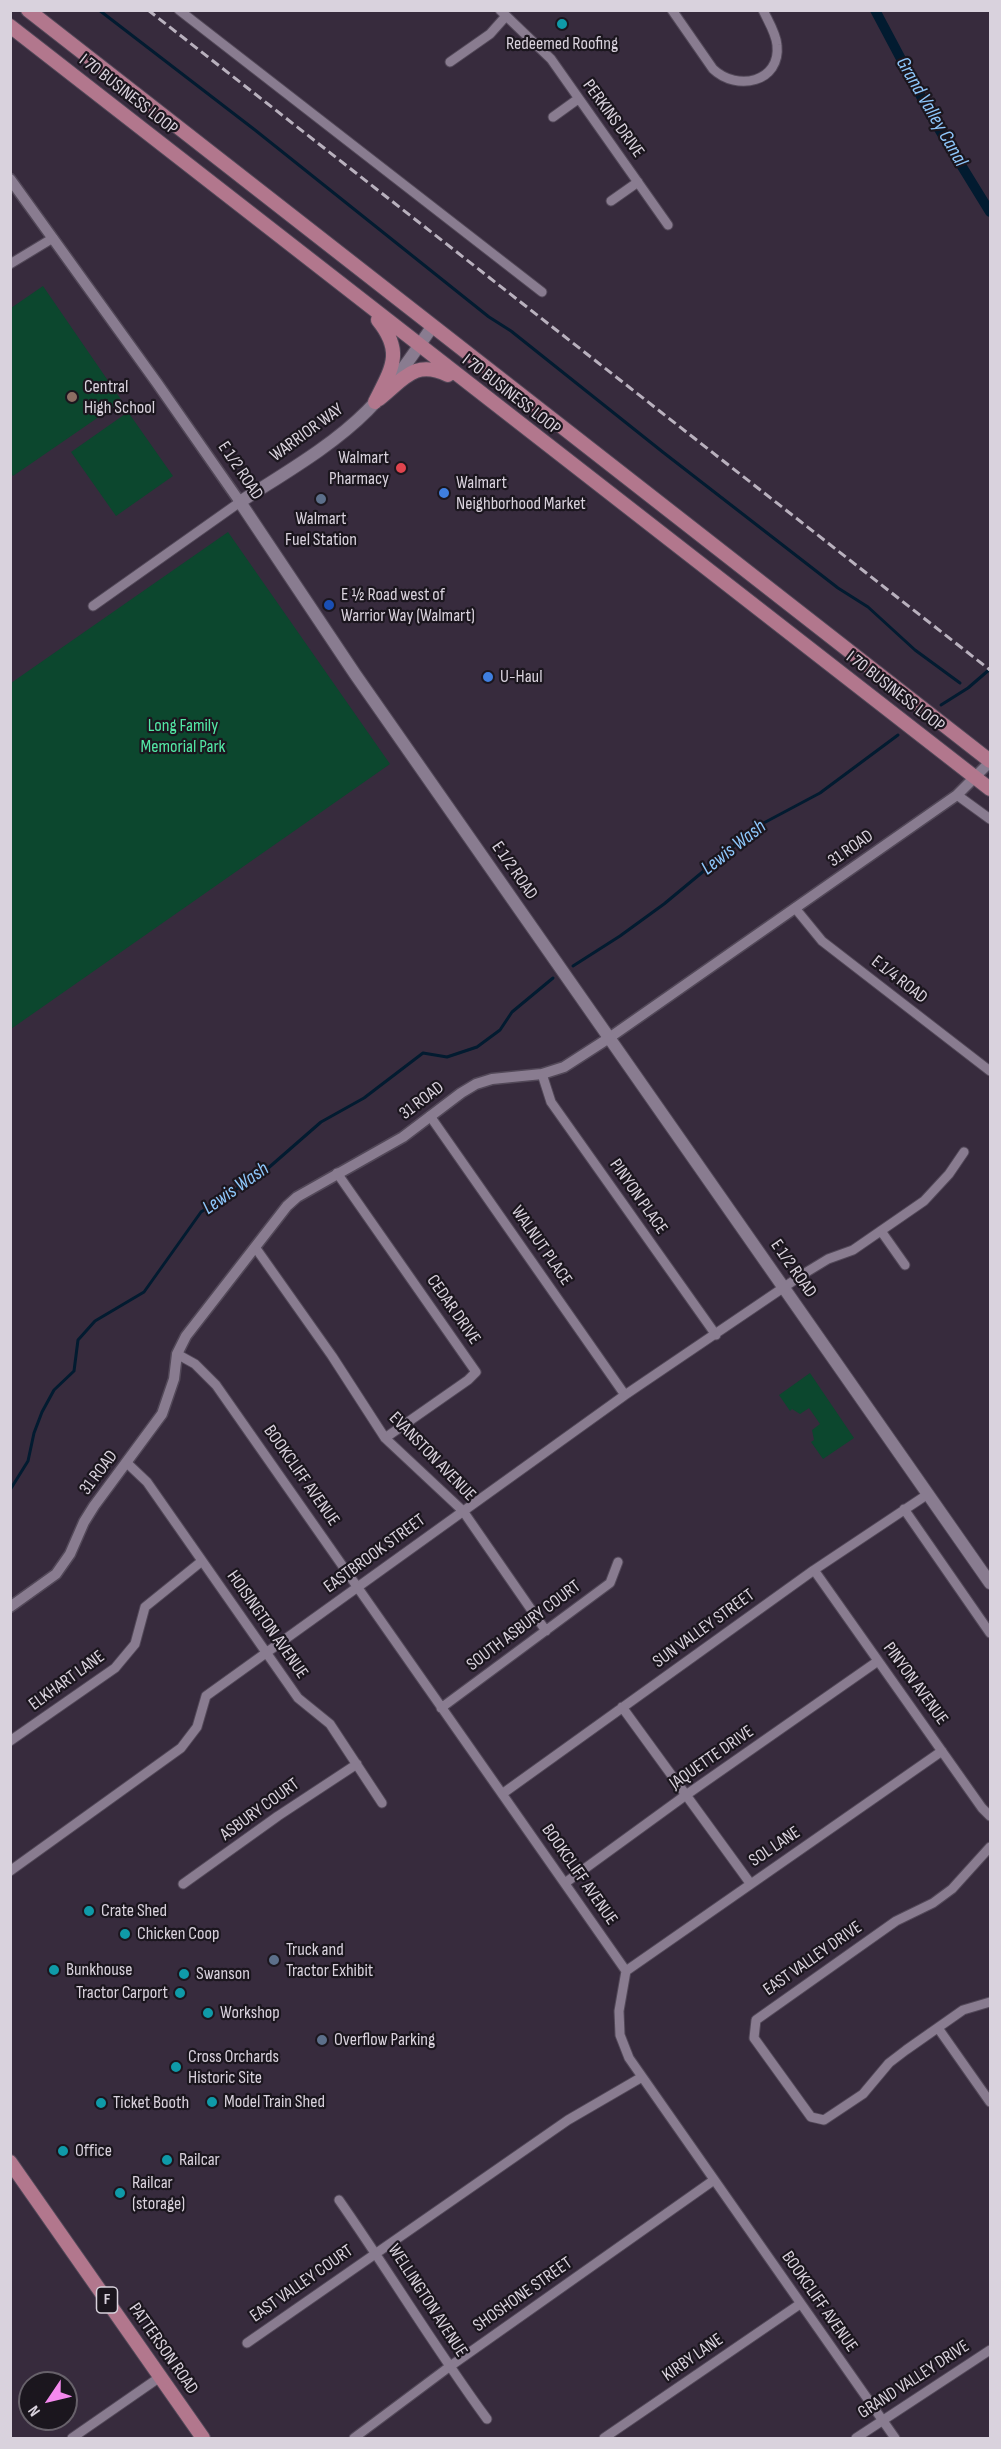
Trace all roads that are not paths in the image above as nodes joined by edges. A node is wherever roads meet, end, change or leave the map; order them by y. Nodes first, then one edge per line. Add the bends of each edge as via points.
1 (28, 10) edge
2 (179, 10) edge
3 (672, 10) edge
4 (763, 10) edge
5 (503, 13) edge
6 (10, 26) edge
7 (450, 62) dead end
8 (578, 99) junction
9 (553, 117) dead end
10 (10, 179) edge
11 (638, 182) junction
12 (611, 201) dead end
13 (668, 225) dead end
14 (52, 238) junction
15 (10, 264) edge
16 (336, 281) junction
17 (542, 291) dead end
18 (432, 327) junction
19 (419, 346) junction
20 (375, 402) junction
21 (497, 407) junction
22 (240, 502) junction
23 (93, 606) dead end
24 (990, 762) edge
25 (975, 778) junction
26 (990, 789) edge
27 (957, 795) junction
28 (990, 819) edge
29 (795, 908) junction
30 (609, 1038) junction
31 (990, 1071) edge
32 (542, 1074) junction
33 (430, 1116) junction
34 (964, 1152) dead end
35 (338, 1173) junction
36 (881, 1231) junction
37 (255, 1247) junction
38 (905, 1265) dead end
39 (784, 1287) junction
40 (716, 1335) junction
41 (177, 1354) junction
42 (625, 1395) junction
43 (385, 1438) junction
44 (127, 1463) junction
45 (928, 1494) junction
46 (904, 1509) junction
47 (463, 1511) junction
48 (202, 1562) junction
49 (618, 1562) dead end
50 (814, 1570) junction
51 (990, 1583) edge
52 (359, 1586) junction
53 (10, 1607) edge
54 (546, 1631) junction
55 (990, 1633) edge
56 (267, 1652) junction
57 (878, 1661) junction
58 (622, 1707) junction
59 (441, 1708) junction
60 (10, 1742) edge
61 (942, 1751) junction
62 (357, 1764) junction
63 (501, 1794) junction
64 (686, 1795) junction
65 (382, 1803) dead end
66 (990, 1816) edge
67 (990, 1847) edge
68 (10, 1871) edge
69 (565, 1883) junction
70 (750, 1883) junction
71 (183, 1884) dead end
72 (626, 1971) junction
73 (990, 2002) edge
74 (938, 2028) junction
75 (642, 2077) junction
76 (990, 2102) edge
77 (10, 2162) edge
78 (714, 2180) junction
79 (339, 2200) dead end
80 (376, 2253) junction
81 (800, 2304) junction
82 (247, 2343) dead end
83 (990, 2350) edge
84 (449, 2367) junction
85 (160, 2377) junction
86 (487, 2419) dead end
87 (882, 2420) junction
88 (72, 2439) edge
89 (203, 2439) edge
90 (354, 2439) edge
91 (604, 2439) edge
92 (856, 2439) edge
93 (895, 2439) edge

1 - 18 main road, I 70 BUSINESS LOOP
2 - 17 street
3 - 4 street via 713,69 738,82 755,80 774,63 777,46
5 - 7 street via 490,34
5 - 8 street, PERKINS DRIVE via 551,59
6 - 16 main road, I 70 BUSINESS LOOP
8 - 9 street
8 - 11 street, PERKINS DRIVE
10 - 14 street, E 1/2 ROAD
11 - 12 street
11 - 13 street, PERKINS DRIVE
14 - 15 street
14 - 22 street, E 1/2 ROAD
16 - 19 main road, I 70 BUSINESS LOOP
16 - 20 main road via 377,319 393,346 391,369
18 - 19 main road, WARRIOR WAY
18 - 24 main road, I 70 BUSINESS LOOP
19 - 20 main road, WARRIOR WAY
19 - 21 main road, I 70 BUSINESS LOOP
20 - 21 main road via 413,372 429,368 451,377
20 - 22 main road, WARRIOR WAY via 339,435
21 - 25 main road, I 70 BUSINESS LOOP
22 - 23 street, WARRIOR WAY
22 - 30 main road, E 1/2 ROAD
24 - 25 street, 31 ROAD
25 - 26 main road, I 70 BUSINESS LOOP
25 - 27 street, 31 ROAD
27 - 28 street
27 - 29 street, 31 ROAD
29 - 30 street, 31 ROAD
29 - 31 street, E 1/4 ROAD via 822,941
30 - 32 street, 31 ROAD via 564,1067
30 - 39 main road, E 1/2 ROAD
32 - 33 street, 31 ROAD via 492,1078 476,1084
32 - 40 street, PINYON PLACE via 551,1102
33 - 35 street, 31 ROAD via 403,1137
33 - 42 street, WALNUT PLACE
34 - 36 street, EASTBROOK STREET via 924,1201
35 - 37 street, 31 ROAD via 297,1197
35 - 43 street, CEDAR DRIVE via 476,1372
36 - 38 street
36 - 39 street, EASTBROOK STREET
37 - 41 street, 31 ROAD via 186,1336
37 - 43 street, EVANSTON AVENUE
39 - 40 street, EASTBROOK STREET
39 - 45 main road, E 1/2 ROAD
40 - 42 street, EASTBROOK STREET
41 - 44 street, 31 ROAD via 174,1379 162,1414
41 - 52 street, BOOKCLIFF AVENUE via 195,1364 216,1385
42 - 47 street, EASTBROOK STREET
43 - 47 street, EVANSTON AVENUE
44 - 48 street, HOISINGTON AVENUE via 147,1482
44 - 53 street, 31 ROAD via 94,1506 56,1574
45 - 46 street, SUN VALLEY STREET
45 - 51 main road, E 1/2 ROAD
46 - 50 street, SUN VALLEY STREET
46 - 55 street
47 - 52 street, EASTBROOK STREET
47 - 54 street, EVANSTON AVENUE
48 - 56 street, HOISINGTON AVENUE
48 - 60 street, ELKHART LANE via 145,1607 135,1644 115,1668
49 - 54 street, SOUTH ASBURY COURT via 610,1583
50 - 57 street, PINYON AVENUE
50 - 58 street, SUN VALLEY STREET
52 - 56 street, EASTBROOK STREET
52 - 59 street, BOOKCLIFF AVENUE
54 - 59 street, SOUTH ASBURY COURT
56 - 62 street, HOISINGTON AVENUE via 298,1698 330,1724
56 - 68 street, EASTBROOK STREET via 206,1696 197,1727 182,1748
57 - 61 street, PINYON AVENUE
57 - 64 street, JAQUETTE DRIVE
58 - 63 street, SUN VALLEY STREET
58 - 64 street
59 - 63 street, BOOKCLIFF AVENUE
61 - 66 street, PINYON AVENUE
61 - 70 street, SOL LANE
62 - 65 street, HOISINGTON AVENUE
62 - 71 street, ASBURY COURT
63 - 69 street, BOOKCLIFF AVENUE
64 - 69 street, JAQUETTE DRIVE
64 - 70 street
67 - 74 street, EAST VALLEY DRIVE via 952,1889 896,1921 756,2020 754,2038 811,2117 824,2120 863,2094 889,2062
69 - 72 street, BOOKCLIFF AVENUE
70 - 72 street, SOL LANE
72 - 75 street, BOOKCLIFF AVENUE via 619,2011 620,2035 628,2058
73 - 74 street via 963,2010
74 - 76 street
75 - 78 street, BOOKCLIFF AVENUE
75 - 80 street via 568,2120
77 - 85 main road, PATTERSON ROAD / F
78 - 81 street, BOOKCLIFF AVENUE
78 - 84 street, SHOSHONE STREET
79 - 80 street, WELLINGTON AVENUE
80 - 82 street, EAST VALLEY COURT
80 - 84 street, WELLINGTON AVENUE
81 - 87 street, BOOKCLIFF AVENUE
81 - 91 street, KIRBY LANE
83 - 87 street, GRAND VALLEY DRIVE
84 - 86 street, WELLINGTON AVENUE
84 - 90 street, SHOSHONE STREET
85 - 88 street
85 - 89 main road, PATTERSON ROAD / F
87 - 92 street, GRAND VALLEY DRIVE
87 - 93 street, BOOKCLIFF AVENUE

